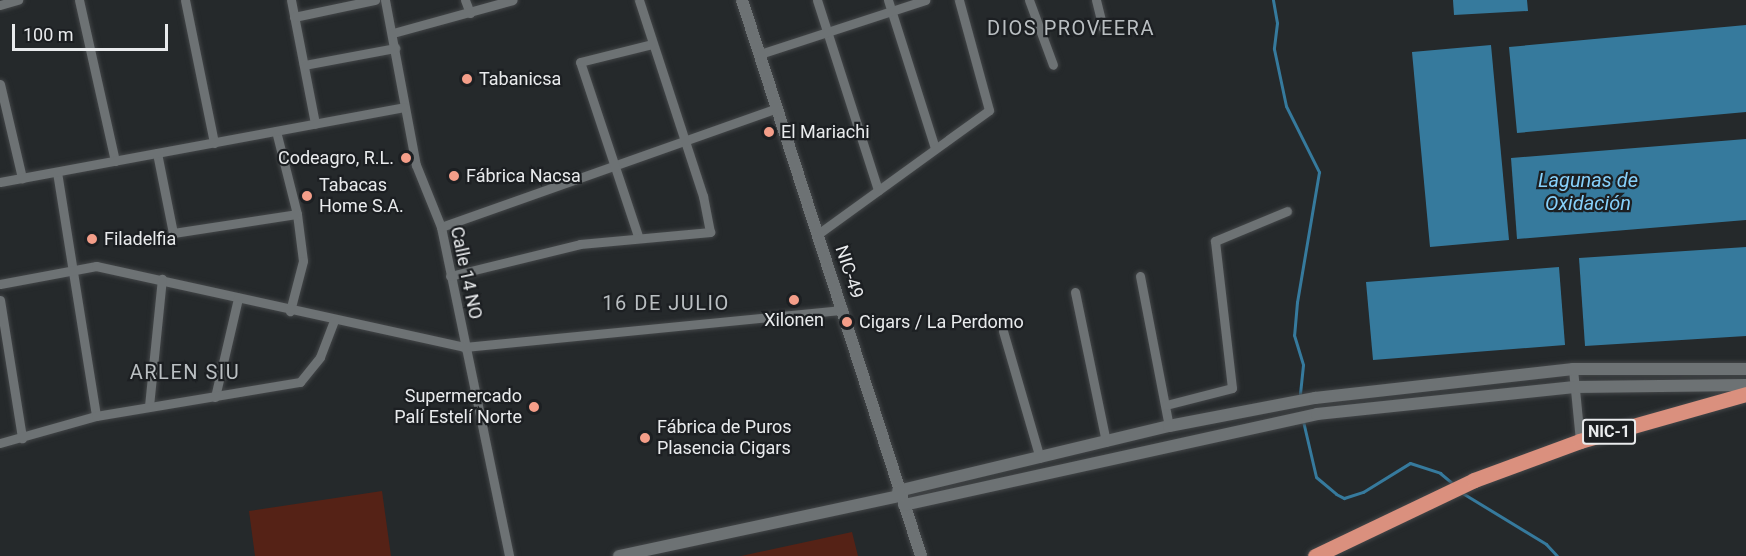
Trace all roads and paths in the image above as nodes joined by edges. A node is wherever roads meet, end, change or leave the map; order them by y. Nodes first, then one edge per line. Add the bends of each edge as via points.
1 (18, 0) edge
2 (80, 0) edge
3 (185, 0) edge
4 (291, 0) edge
5 (375, 0) edge
6 (385, 0) edge
7 (465, 0) edge
8 (513, 0) edge
9 (639, 0) edge
10 (742, 0) edge
11 (817, 0) edge
12 (888, 0) edge
13 (925, 0) edge
14 (959, 0) edge
15 (1029, 0) edge
16 (1096, 0) edge
17 (0, 5) edge
18 (891, 11) junction
19 (470, 13) junction
20 (294, 17) junction
21 (1104, 28) dead end
22 (827, 32) junction
23 (393, 33) junction
24 (652, 44) junction
25 (395, 48) junction
26 (759, 54) junction
27 (304, 64) junction
28 (1053, 64) dead end
29 (0, 84) edge
30 (404, 107) junction
31 (777, 108) junction
32 (315, 124) junction
33 (276, 131) junction
34 (682, 139) junction
35 (214, 143) junction
36 (935, 148) junction
37 (157, 153) junction
38 (116, 161) junction
39 (613, 164) junction
40 (57, 172) junction
41 (22, 178) junction
42 (0, 182) edge
43 (878, 189) junction
44 (1287, 211) dead end
45 (297, 214) junction
46 (441, 227) junction
47 (818, 234) junction
48 (638, 236) junction
49 (74, 270) junction
50 (450, 276) junction
51 (1140, 276) dead end
52 (162, 279) junction
53 (0, 284) edge
54 (1076, 292) dead end
55 (238, 298) junction
56 (0, 300) edge
57 (843, 310) junction
58 (290, 311) junction
59 (334, 320) junction
60 (1003, 331) dead end
61 (464, 346) junction
62 (4, 354) edge
63 (1573, 369) junction
64 (1746, 369) edge
65 (1746, 385) edge
66 (1575, 387) junction
67 (1746, 394) edge
68 (214, 397) junction
69 (1166, 405) junction
70 (149, 406) junction
71 (96, 416) junction
72 (1169, 426) junction
73 (22, 438) junction
74 (1580, 441) junction
75 (1106, 442) junction
76 (0, 443) edge
77 (1171, 445) junction
78 (1041, 458) junction
79 (901, 497) junction
80 (509, 556) edge
81 (619, 556) edge
82 (921, 556) edge
83 (1315, 556) edge

1 - 17 street
2 - 38 street
3 - 35 street
4 - 20 street
5 - 20 street
6 - 23 street, Calle 14 NO
7 - 19 street
8 - 19 street
9 - 24 street
10 - 26 street, NIC-49 / NIC-49
11 - 22 street
12 - 18 street
13 - 18 street
14 - 36 street via 989,110
15 - 28 street
16 - 21 street
18 - 22 street
18 - 36 street
19 - 23 street
20 - 27 street
22 - 26 street
22 - 43 street
23 - 25 street, Calle 14 NO
24 - 34 street
24 - 39 street via 580,62
25 - 27 street
25 - 30 street, Calle 14 NO
26 - 31 street, NIC-49 / NIC-49
27 - 32 street
29 - 41 street
30 - 32 street
30 - 46 street, Calle 14 NO via 416,165
31 - 34 street
31 - 47 street, NIC-49 / NIC-49
32 - 33 street
33 - 35 street
33 - 45 street
34 - 39 street
34 - 48 street via 703,196 710,232
35 - 37 street
36 - 43 street
37 - 38 street
37 - 45 street via 173,233
38 - 40 street
39 - 46 street
39 - 48 street
40 - 41 street
40 - 49 street
41 - 42 street
43 - 47 street
44 - 69 street via 1215,241 1232,388
45 - 58 street via 303,261
46 - 50 street, Calle 14 NO
47 - 57 street, NIC-49 / NIC-49
48 - 50 street via 580,244
49 - 52 street via 96,266
49 - 53 street
49 - 71 street
50 - 61 street, Calle 14 NO
51 - 69 street
52 - 55 street
52 - 70 street
54 - 75 street
55 - 58 street
55 - 68 street
56 - 62 street
57 - 61 street
57 - 79 street, NIC-49 / NIC-49
58 - 59 street
59 - 61 street
59 - 68 street via 320,357 300,382
60 - 78 street
61 - 80 street, Calle 14 NO
62 - 73 street
63 - 64 street
63 - 66 street
63 - 72 street via 1315,398
65 - 66 street
66 - 74 street
66 - 77 street via 1288,418
67 - 74 highway, NIC-1
68 - 70 street
69 - 72 street
70 - 71 street
71 - 73 street
72 - 75 street
72 - 77 street
73 - 76 street
74 - 83 highway, NIC-1 via 1429,499
75 - 78 street
77 - 79 street
78 - 79 street
79 - 81 street
79 - 82 street, NIC-49 / NIC-49

